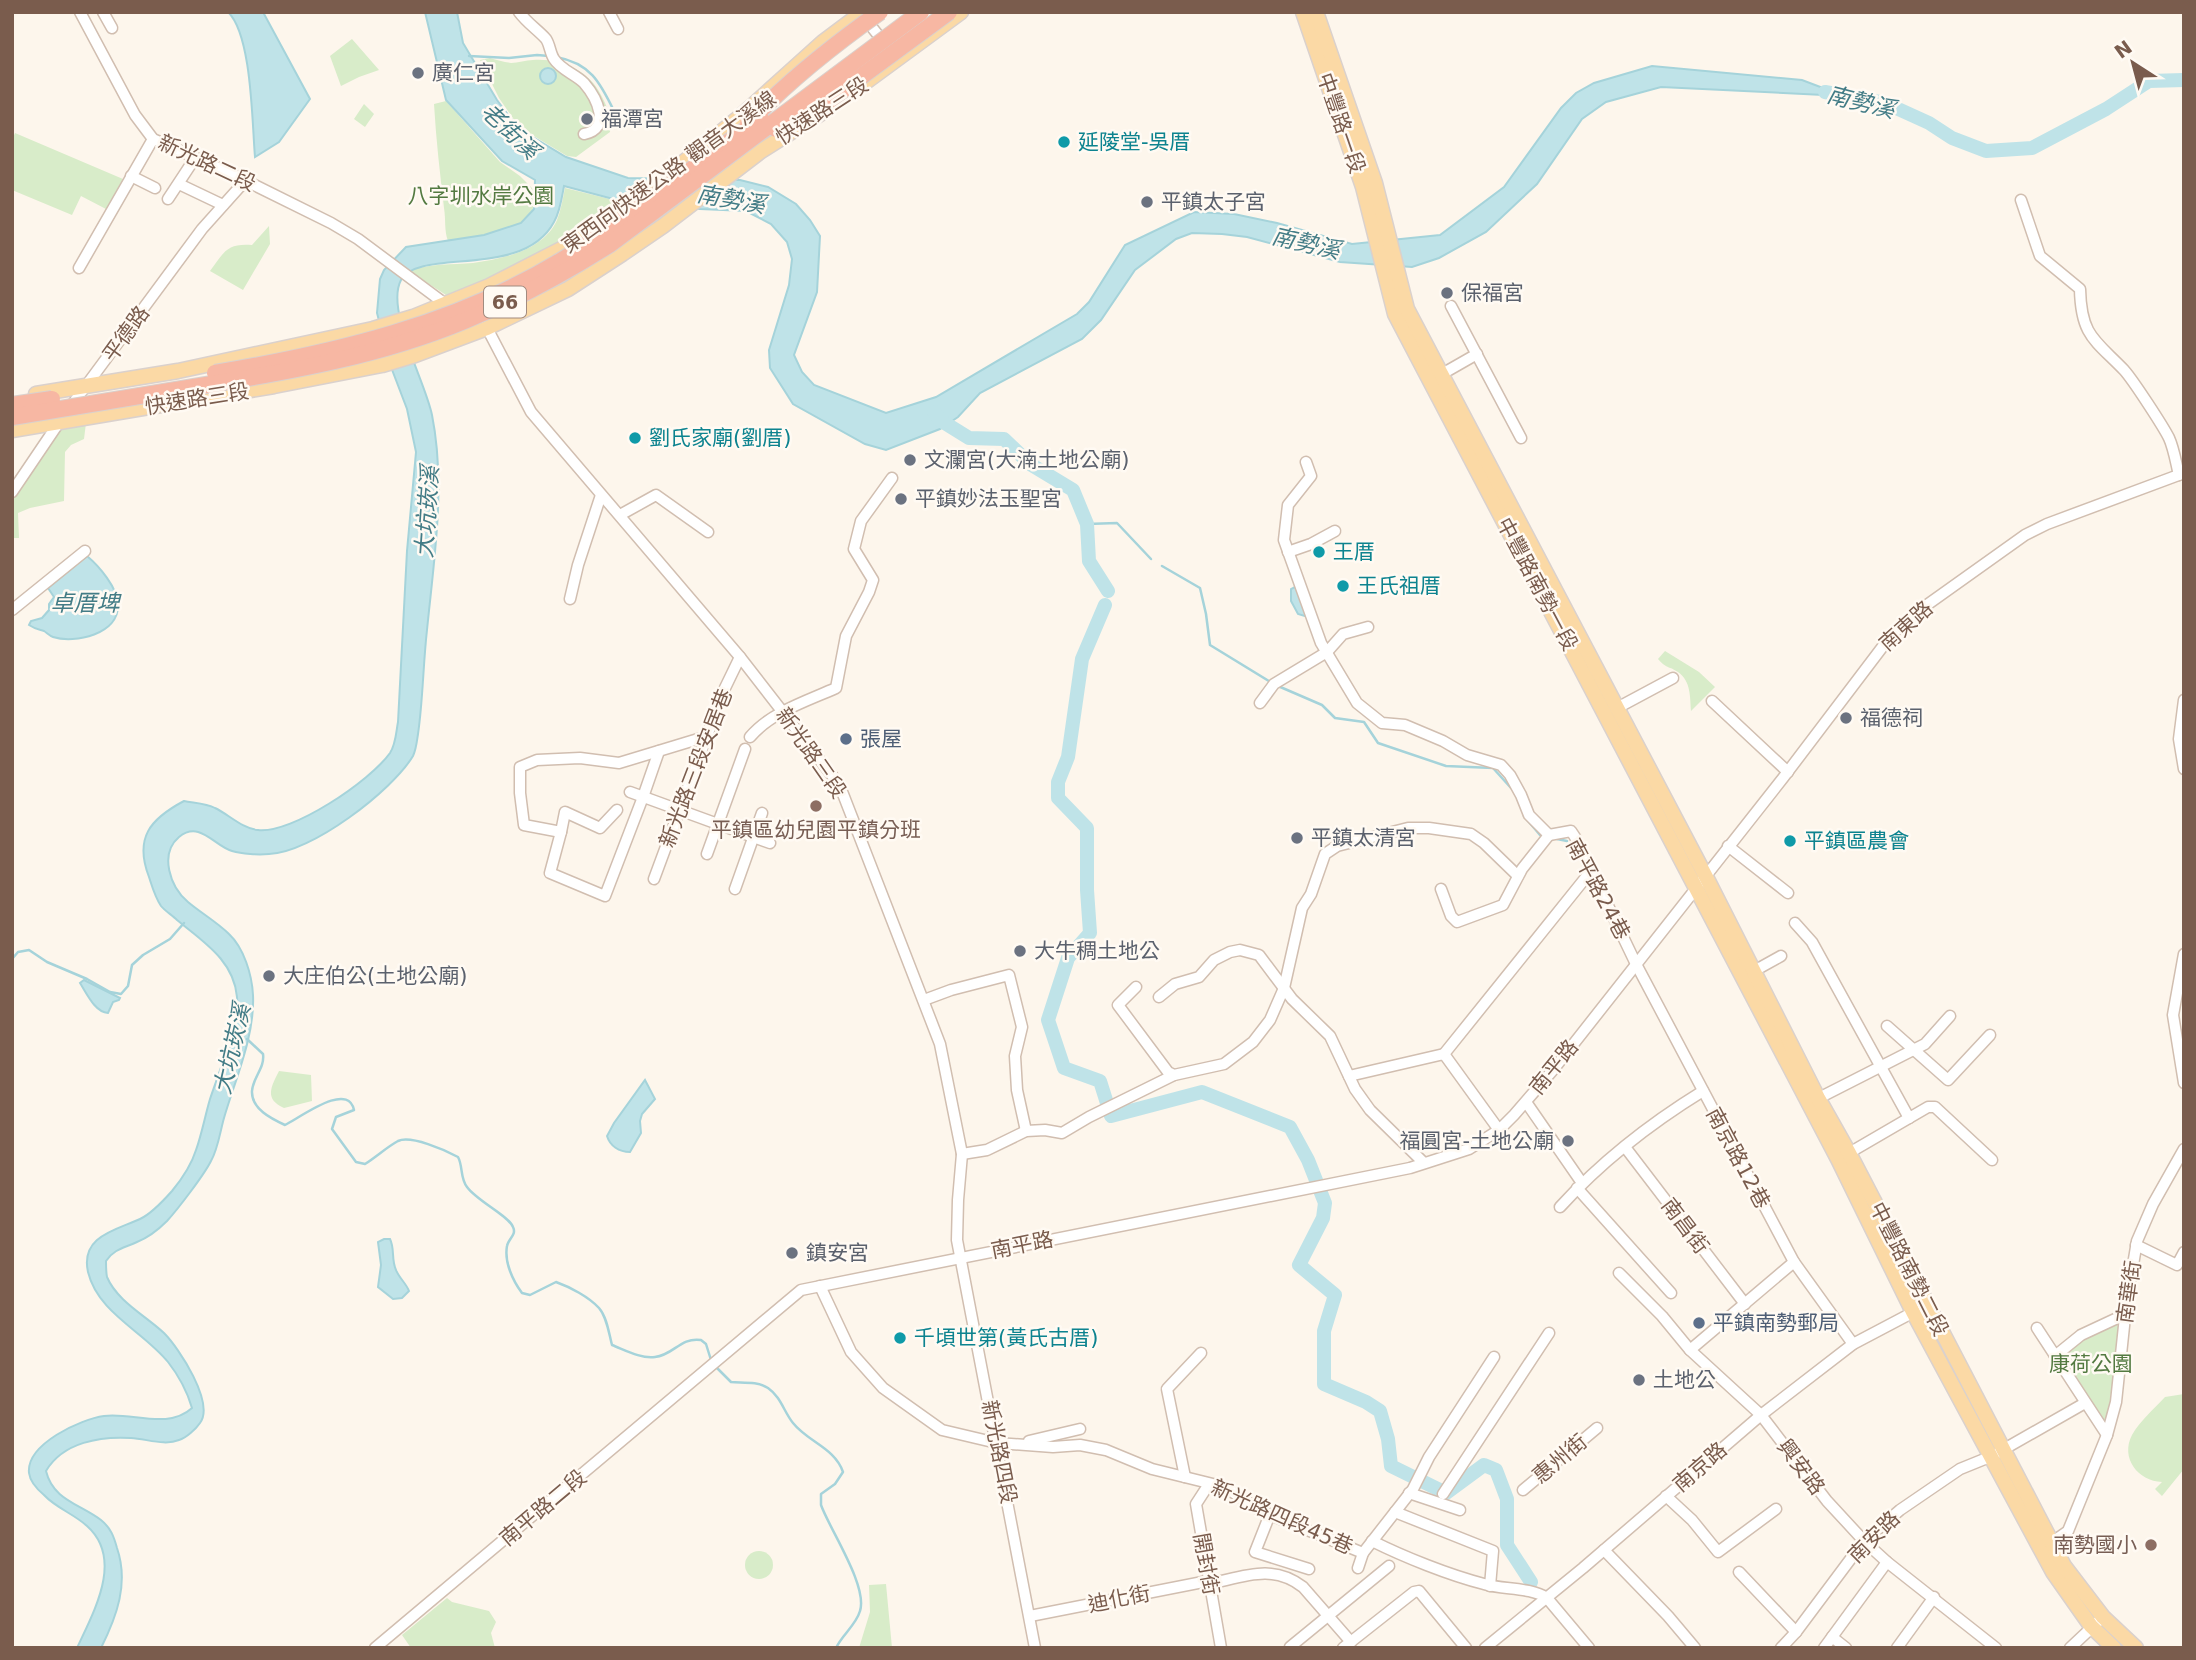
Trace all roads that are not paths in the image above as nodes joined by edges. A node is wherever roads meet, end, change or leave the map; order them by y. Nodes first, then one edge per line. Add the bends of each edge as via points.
1 (80, 12) edge
2 (103, 12) edge
3 (519, 12) edge
4 (609, 12) edge
5 (888, 12) edge
6 (903, 12) edge
7 (921, 12) edge
8 (936, 12) edge
9 (949, 12) edge
10 (961, 12) edge
11 (1303, 12) edge
12 (1317, 12) edge
13 (869, 16) edge
14 (112, 28) dead end
15 (618, 30) dead end
16 (887, 47) junction
17 (900, 59) junction
18 (584, 134) dead end
19 (153, 139) junction
20 (739, 141) junction
21 (761, 151) junction
22 (195, 158) junction
23 (131, 176) junction
24 (245, 181) junction
25 (181, 185) dead end
26 (155, 188) dead end
27 (168, 199) dead end
28 (2021, 200) dead end
29 (223, 205) junction
30 (1381, 234) junction
31 (79, 268) dead end
32 (445, 304) junction
33 (1451, 306) dead end
34 (487, 328) junction
35 (1477, 354) junction
36 (1436, 378) junction
37 (88, 386) junction
38 (12, 398) edge
39 (12, 405) edge
40 (12, 417) edge
41 (60, 421) junction
42 (12, 429) edge
43 (1521, 438) dead end
44 (1306, 462) dead end
45 (2181, 474) edge
46 (891, 478) dead end
47 (12, 492) edge
48 (601, 495) junction
49 (620, 515) junction
50 (1335, 531) dead end
51 (708, 533) dead end
52 (85, 551) dead end
53 (1288, 552) junction
54 (570, 600) dead end
55 (12, 610) edge
56 (1368, 626) dead end
57 (1327, 652) junction
58 (740, 657) junction
59 (1674, 678) dead end
60 (2184, 700) edge
61 (1712, 701) dead end
62 (1260, 703) dead end
63 (1617, 708) junction
64 (782, 711) junction
65 (708, 736) junction
66 (750, 737) dead end
67 (745, 749) dead end
68 (659, 751) junction
69 (2184, 769) edge
70 (1788, 772) junction
71 (629, 792) dead end
72 (643, 797) junction
73 (617, 810) dead end
74 (681, 810) junction
75 (762, 813) dead end
76 (718, 824) junction
77 (561, 832) junction
78 (1549, 836) junction
79 (754, 837) junction
80 (770, 843) dead end
81 (1728, 846) junction
82 (707, 854) dead end
83 (1591, 871) junction
84 (1518, 876) junction
85 (1705, 876) junction
86 (654, 879) dead end
87 (735, 889) dead end
88 (1441, 889) dead end
89 (1695, 889) junction
90 (1787, 893) dead end
91 (1796, 923) dead end
92 (2184, 954) edge
93 (1781, 956) dead end
94 (1636, 964) junction
95 (1754, 971) junction
96 (1136, 987) dead end
97 (1284, 988) junction
98 (1159, 997) dead end
99 (924, 1000) junction
100 (1951, 1016) dead end
101 (1887, 1026) dead end
102 (1990, 1035) dead end
103 (1912, 1051) junction
104 (1444, 1054) junction
105 (1879, 1065) junction
106 (1174, 1075) junction
107 (1349, 1076) junction
108 (2184, 1083) edge
109 (1703, 1091) junction
110 (1526, 1101) junction
111 (1813, 1101) junction
112 (1909, 1118) junction
113 (1499, 1130) junction
114 (1026, 1131) junction
115 (1625, 1147) junction
116 (2184, 1149) edge
117 (1849, 1153) junction
118 (962, 1154) junction
119 (1992, 1160) dead end
120 (1424, 1163) junction
121 (1580, 1185) junction
122 (1560, 1207) dead end
123 (2136, 1245) junction
124 (2184, 1252) edge
125 (961, 1257) junction
126 (1794, 1262) junction
127 (1619, 1273) dead end
128 (820, 1286) junction
129 (1671, 1293) dead end
130 (1745, 1304) junction
131 (1927, 1305) junction
132 (1913, 1312) junction
133 (2126, 1314) junction
134 (2037, 1328) dead end
135 (1549, 1333) dead end
136 (1853, 1344) junction
137 (1690, 1350) junction
138 (1200, 1353) dead end
139 (2055, 1356) junction
140 (1494, 1357) dead end
141 (2085, 1403) junction
142 (1761, 1415) junction
143 (1597, 1428) dead end
144 (1080, 1429) dead end
145 (2107, 1436) junction
146 (997, 1443) junction
147 (1016, 1444) junction
148 (1997, 1453) junction
149 (1185, 1477) junction
150 (1209, 1484) junction
151 (1523, 1490) dead end
152 (1411, 1491) junction
153 (1443, 1494) dead end
154 (1667, 1496) junction
155 (1776, 1509) dead end
156 (1460, 1510) dead end
157 (1395, 1512) junction
158 (1270, 1514) junction
159 (1372, 1541) junction
160 (1864, 1541) junction
161 (2046, 1546) junction
162 (1604, 1550) junction
163 (1363, 1553) junction
164 (1886, 1562) junction
165 (1389, 1566) dead end
166 (1358, 1568) dead end
167 (1309, 1570) dead end
168 (1738, 1572) dead end
169 (1208, 1583) junction
170 (1490, 1586) junction
171 (1934, 1597) junction
172 (1547, 1598) junction
173 (1327, 1615) junction
174 (1030, 1616) junction
175 (2103, 1617) junction
176 (2091, 1626) junction
177 (1796, 1632) junction
178 (1832, 1637) junction
179 (1347, 1645) edge
180 (1290, 1647) edge
181 (375, 1648) edge
182 (1035, 1648) edge
183 (1222, 1648) edge
184 (1466, 1648) edge
185 (1485, 1648) edge
186 (1589, 1648) edge
187 (1695, 1648) edge
188 (1781, 1648) edge
189 (1824, 1648) edge
190 (1846, 1648) edge
191 (1897, 1648) edge
192 (1996, 1648) edge
193 (2070, 1648) edge
194 (2114, 1648) edge
195 (2136, 1648) edge

1 - 19 street, 新光路二段 via 135,115
2 - 14 street
3 - 18 street via 598,106 600,126
4 - 15 street
5 - 13 street, 快速路三段
6 - 20 highway, 東西向快速公路 觀音大溪線 / 66, bridge
7 - 20 highway, 東西向快速公路 觀音大溪線 / 66, bridge
8 - 16 street, 快速路三段
9 - 20 highway, bridge via 817,109
10 - 17 main road, 快速路三段 / 66
11 - 30 main road, 中豐路一段
12 - 30 main road, 中豐路一段 via 1375,183
13 - 16 street
13 - 20 highway, bridge via 780,90
13 - 32 main road, 快速路三段 / 66 via 823,42 629,206 571,244
16 - 17 street
16 - 21 street, 快速路三段 via 801,112
17 - 21 main road, 快速路三段 / 66
19 - 22 street, 新光路二段
19 - 23 street
20 - 39 highway, 東西向快速公路 觀音大溪線 / 66, bridge via 561,261 459,311 336,349
20 - 40 highway, 東西向快速公路 觀音大溪線 / 66, bridge via 609,245 556,278 462,322 388,347 301,368
21 - 34 main road, 66 via 568,289
22 - 24 street, 新光路二段
22 - 27 street
23 - 26 street
23 - 31 street
24 - 29 street, 平德路
24 - 32 street, 新光路二段 via 340,228
25 - 29 street
28 - 45 street via 2040,256 2080,289 2084,326 2124,370 2169,438
29 - 37 street, 平德路
30 - 36 main road, 中豐路南勢一段 via 1392,275 1395,314
32 - 34 street, 新光路二段
32 - 37 main road, 快速路三段 / 66 via 373,329
33 - 35 street
34 - 41 main road, 快速路三段 / 66 via 382,365
34 - 48 street, 新光路三段 via 531,412
35 - 36 street
35 - 43 street
36 - 63 main road, 中豐路南勢一段
36 - 89 main road, 中豐路南勢一段
37 - 38 main road, 快速路三段 / 66
37 - 41 street, 平德路
41 - 42 main road, 快速路三段 / 66
41 - 47 street, 平德路
44 - 53 street via 1310,479 1288,505 1284,540
45 - 70 street, 南東路 via 2047,523 1917,612 1871,658
46 - 64 street via 862,521 854,550 873,580 846,636 836,688
48 - 49 street, 新光路三段
48 - 54 street
49 - 51 street via 656,495
49 - 58 street, 新光路三段
50 - 53 street
52 - 55 street
53 - 57 street
56 - 57 street via 1343,634
57 - 62 street via 1271,687
57 - 78 street via 1357,703 1382,723 1405,725 1467,755 1501,765 1529,815
58 - 64 street, 新光路三段
58 - 65 street, 新光路三段安居巷
59 - 63 street
60 - 69 street via 2179,739
61 - 70 street
63 - 85 main road, 中豐路南勢一段
64 - 66 street
64 - 99 street, 新光路三段 via 843,794
65 - 68 street
65 - 74 street, 新光路三段安居巷
67 - 76 street
68 - 72 street
68 - 77 street via 619,763 580,758 537,760 520,766 524,825
70 - 81 street, 南東路
71 - 72 street
72 - 74 street
72 - 77 street via 604,896 550,873
73 - 77 street via 600,828 565,813
74 - 76 street
74 - 86 street, 新光路三段安居巷
75 - 79 street
76 - 79 street
76 - 82 street
78 - 83 street, 南平路24巷 via 1571,831
78 - 84 street
79 - 80 street
79 - 87 street
81 - 85 street, 南東路
81 - 90 street
83 - 94 street, 南平路24巷
83 - 104 street
84 - 88 street via 1503,905 1462,922 1451,916
84 - 97 street via 1471,834 1415,828 1337,846 1325,854 1302,908
85 - 89 street, 南平路
85 - 95 main road, 中豐路南勢二段
89 - 94 street, 南平路
89 - 111 main road, 中豐路南勢二段
91 - 105 street via 1812,942
92 - 108 street via 2173,1015
93 - 95 street
94 - 109 street, 南京路12巷
94 - 110 street, 南平路
95 - 111 main road, 中豐路南勢二段
96 - 106 street via 1118,1005
97 - 98 street via 1259,955 1240,950 1214,960 1199,977 1175,984
97 - 106 street via 1270,1020 1236,1057 1224,1065
97 - 107 street via 1330,1036
99 - 114 street via 1009,975 1022,1027 1015,1056
99 - 118 street, 新光路三段 via 940,1044
100 - 103 street
101 - 103 street
102 - 103 street via 1948,1080
103 - 105 street
104 - 107 street
104 - 113 street
105 - 111 street
105 - 112 street
106 - 114 street via 1062,1133
107 - 120 street via 1370,1110
109 - 115 street
109 - 126 street, 南京路12巷
110 - 113 street, 南平路
110 - 121 street
111 - 117 main road, 中豐路南勢二段
111 - 132 main road, 中豐路南勢二段
112 - 117 street
112 - 119 street via 1935,1107
113 - 120 street, 南平路 via 1469,1149
114 - 118 street via 987,1150
115 - 121 street
115 - 130 street, 南昌街
116 - 123 street, 南華街
117 - 131 main road, 中豐路南勢二段
118 - 125 street, 新光路三段 via 957,1240
120 - 125 street, 南平路
121 - 122 street
121 - 129 street
123 - 124 street via 2177,1265
123 - 133 street, 南華街
125 - 128 street, 南平路二段
125 - 146 street, 新光路四段
126 - 130 street
126 - 136 street, 南京路12巷
127 - 137 street, 興安路
128 - 146 street, 新光路四段45巷 via 851,1352 883,1388 942,1430
128 - 181 street, 南平路二段 via 802,1290
130 - 137 street
131 - 132 street, 南京路
131 - 148 main road, 中豐路南勢二段
132 - 136 street, 南京路
132 - 148 main road, 中豐路南勢二段
133 - 139 street via 2081,1335
133 - 145 street, 南華街 via 2116,1402
134 - 139 street
135 - 153 street
136 - 142 street, 南京路
137 - 142 street, 興安路
138 - 149 street via 1167,1389
139 - 141 street
140 - 152 street, 新光路四段45巷
141 - 145 street
141 - 148 street, 南安路
142 - 154 street, 南京路
142 - 160 street, 興安路 via 1827,1502
143 - 151 street, 惠州街
144 - 147 street
145 - 161 street, 南華街 via 2068,1531
146 - 147 street, 新光路四段45巷
146 - 174 street, 新光路四段
147 - 149 street, 新光路四段45巷 via 1106,1450
148 - 160 street, 南安路 via 1960,1469
148 - 161 main road, 中豐路南勢二段
149 - 150 street, 新光路四段45巷
150 - 158 street, 新光路四段45巷 via 1225,1487
150 - 169 street, 開封街 via 1196,1504
152 - 156 street
152 - 157 street, 新光路四段45巷
154 - 155 street via 1718,1552
154 - 162 street, 南京路
157 - 159 street, 新光路四段45巷
157 - 170 street via 1493,1550
158 - 163 street, 新光路四段45巷
158 - 167 street via 1255,1552
159 - 163 street, 新光路四段45巷
159 - 170 street
160 - 164 street, 興安路
160 - 177 street, 南安路
161 - 175 main road, 中豐路南勢二段
161 - 176 main road, 中豐路南勢二段 via 2053,1572
162 - 172 street, 南京路
162 - 187 street
163 - 166 street, 新光路四段45巷
164 - 171 street, 興安路
164 - 178 street
165 - 173 street
168 - 177 street
169 - 173 street, 迪化街 via 1273,1572 1293,1579
169 - 174 street, 迪化街
169 - 183 street, 開封街
170 - 172 street
171 - 191 street
171 - 192 street, 興安路
172 - 185 street, 南京路
172 - 186 street
173 - 179 street, 迪化街
173 - 180 street
174 - 182 street, 新光路四段
175 - 176 street
175 - 195 main road, 中豐路南勢二段
176 - 193 street
176 - 194 main road, 中豐路南勢二段
177 - 188 street, 南安路
178 - 189 street
178 - 190 street
179 - 184 street via 1419,1591

